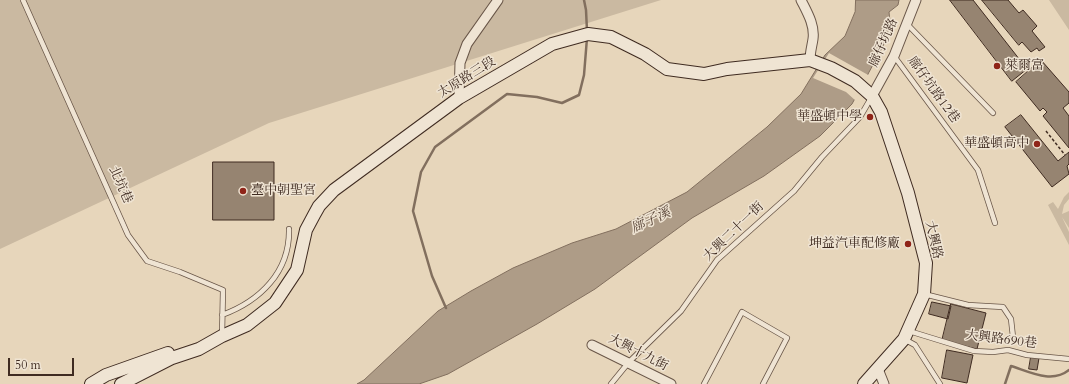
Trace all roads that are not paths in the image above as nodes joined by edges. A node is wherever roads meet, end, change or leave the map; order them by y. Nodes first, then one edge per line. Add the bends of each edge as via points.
1 (23, 0) edge
2 (498, 0) edge
3 (801, 0) edge
4 (916, 0) edge
5 (907, 24) junction
6 (894, 56) junction
7 (813, 62) junction
8 (869, 94) junction
9 (459, 98) junction
10 (993, 112) dead end
11 (995, 223) dead end
12 (288, 229) dead end
13 (924, 294) junction
14 (222, 315) junction
15 (906, 335) junction
16 (222, 336) junction
17 (1013, 337) dead end
18 (592, 345) dead end
19 (1069, 359) edge
20 (629, 362) junction
21 (878, 369) junction
22 (668, 383) edge
23 (91, 384) edge
24 (121, 384) edge
25 (610, 384) edge
26 (704, 384) edge
27 (763, 384) edge
28 (864, 384) edge
29 (884, 384) edge
30 (940, 384) edge

1 - 14 lane, 北坑巷 via 128,235 147,261 223,290
2 - 9 street via 465,50 460,63
3 - 7 street via 813,25 810,49
4 - 5 street, 廍仔坑路
5 - 6 street, 廍仔坑路
5 - 10 lane
6 - 8 street, 廍仔坑路
6 - 11 lane, 廍仔坑路12巷 via 978,170
7 - 8 main road via 840,73
7 - 9 main road, 太原路三段 via 727,69 704,74 668,69 611,37 585,35 552,44
8 - 13 main road, 大興路 via 881,112 908,193 926,263
8 - 20 lane, 大興二十一街 via 860,117 794,191 717,260 681,311
9 - 16 main road, 太原路三段 via 326,197 306,230 297,270 275,303 248,325
12 - 14 lane via 286,253 275,280 250,302
13 - 15 main road, 大興路
13 - 17 lane via 968,305 1003,307 1011,319
14 - 16 lane, 北坑巷
15 - 19 lane, 大興路690巷 via 974,351 1008,350 1027,355
15 - 21 main road, 大興路
15 - 30 lane
16 - 23 main road, 太原路三段 via 106,375
16 - 24 main road, 太原路三段
18 - 20 street, 大興十九街
20 - 22 street, 大興十九街
20 - 25 lane, 大興二十一街
21 - 28 main road, 大興路
21 - 29 street
26 - 27 lane via 742,312 787,338

